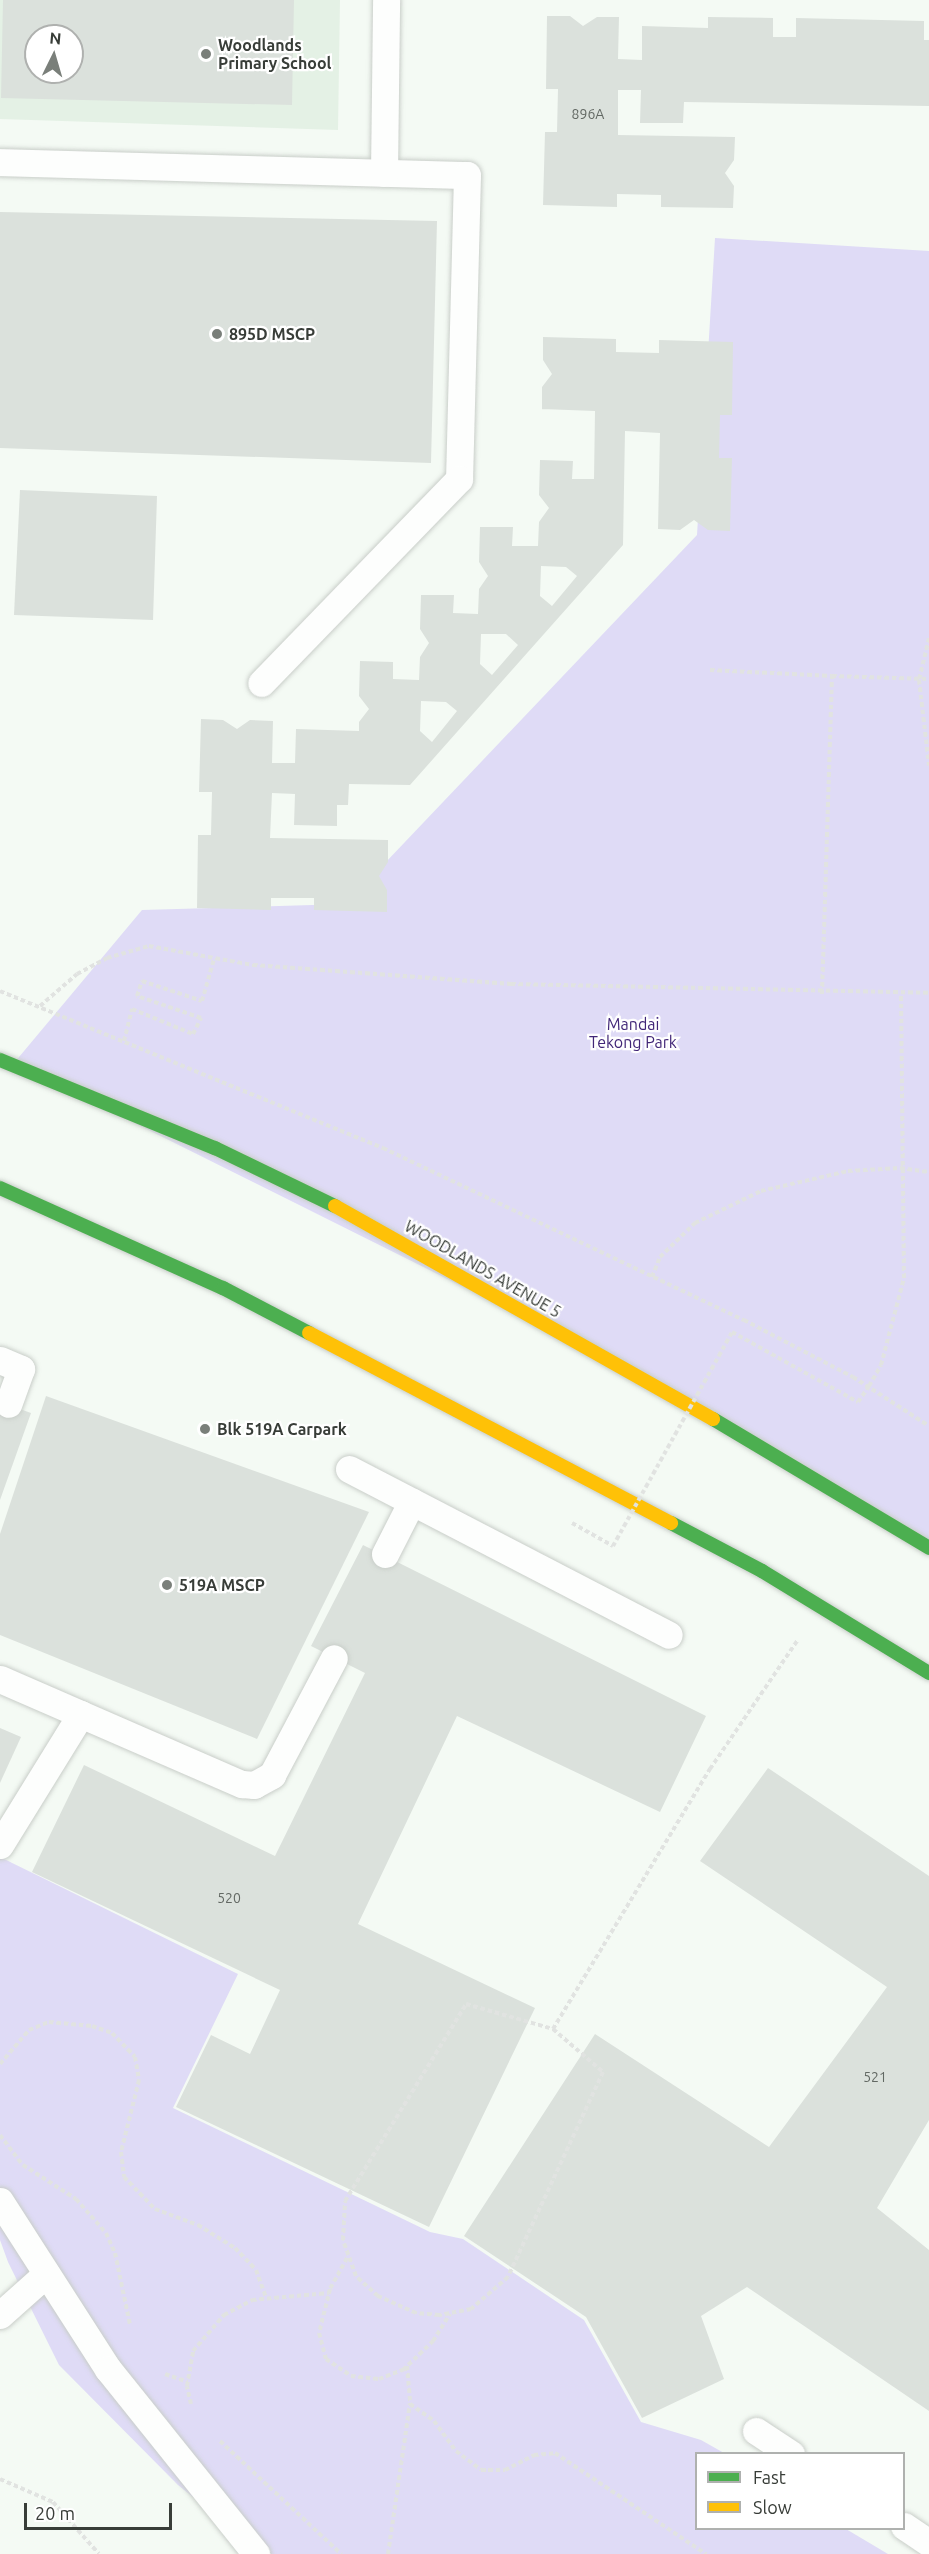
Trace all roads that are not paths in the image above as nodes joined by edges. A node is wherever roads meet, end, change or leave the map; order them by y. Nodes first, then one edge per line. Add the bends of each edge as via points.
1 (386, 0) edge
2 (0, 162) edge
3 (384, 173) junction
4 (261, 683) dead end
5 (0, 1060) edge
6 (0, 1188) edge
7 (0, 1360) edge
8 (8, 1404) dead end
9 (349, 1469) dead end
10 (412, 1501) junction
11 (929, 1548) edge
12 (385, 1554) dead end
13 (669, 1635) dead end
14 (334, 1658) dead end
15 (929, 1673) edge
16 (0, 1679) edge
17 (81, 1714) junction
18 (0, 1845) edge
19 (0, 2201) edge
20 (46, 2274) junction
21 (0, 2315) edge
22 (756, 2431) dead end
23 (788, 2452) edge
24 (256, 2554) edge

1 - 3 lane
2 - 3 lane
3 - 4 lane via 467,175 459,479
5 - 11 main road, WOODLANDS AVENUE 5 via 215,1148 371,1224 796,1466
6 - 15 main road via 244,1299 762,1571
7 - 8 lane via 21,1369
9 - 10 lane
10 - 12 lane
10 - 13 lane
14 - 17 lane via 272,1775 254,1785 242,1784
16 - 17 lane
17 - 18 lane
19 - 20 lane
20 - 21 lane
20 - 24 lane via 108,2369
22 - 23 lane

